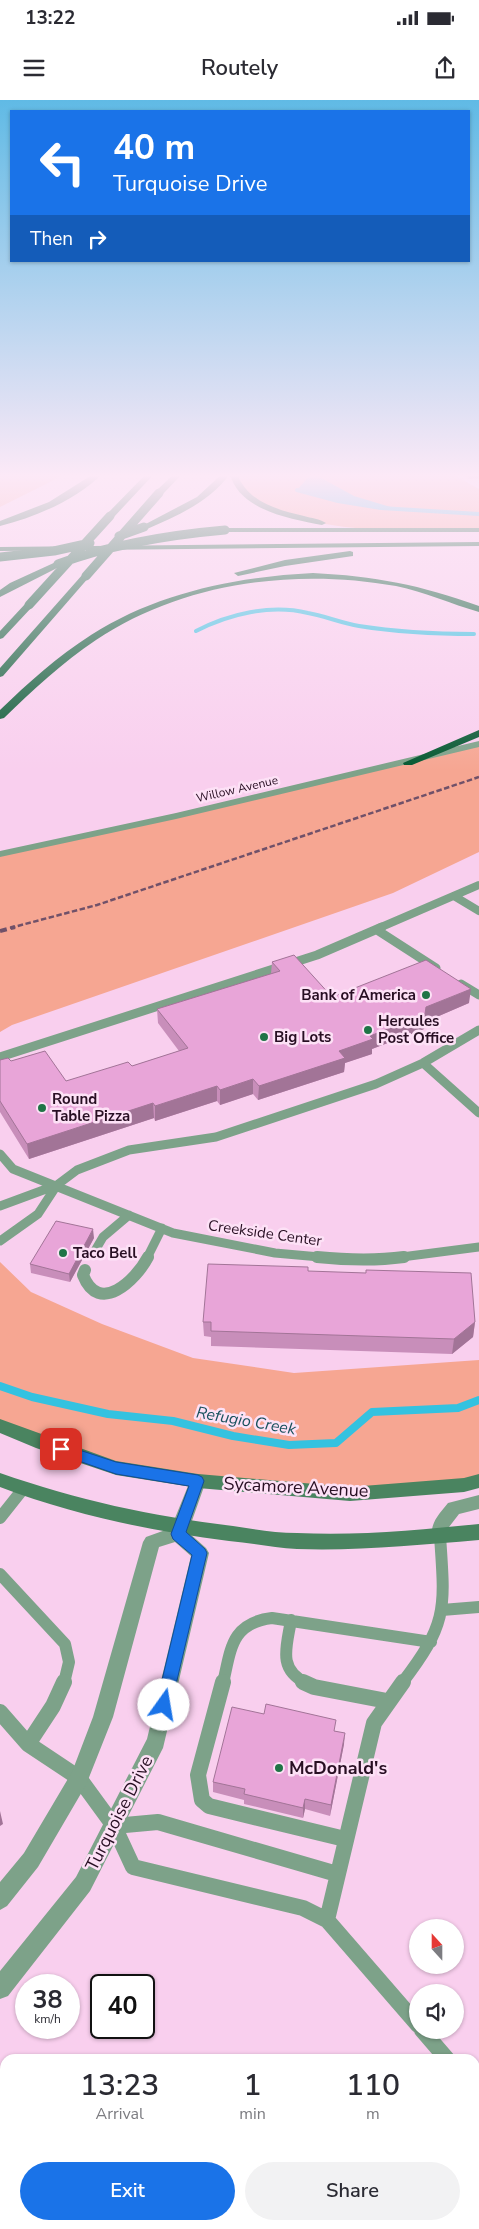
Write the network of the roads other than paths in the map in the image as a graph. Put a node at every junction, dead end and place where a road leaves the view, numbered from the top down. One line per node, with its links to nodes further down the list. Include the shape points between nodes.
1 (39, 572): 5 (highway, bridge)
2 (59, 572): 7 (highway, bridge)
3 (89, 572): 9 (highway, bridge)
4 (242, 572): 8 (highway, via 152,601 114,619 63,652)
5 (0, 594)
6 (479, 609): 8 (highway, via 434,592 356,578 306,576 233,582 205,588 132,617 94,638)
7 (0, 636)
8 (50, 669): 10 (highway)
9 (0, 674)
10 (0, 716)
11 (479, 733): 13 (highway)
12 (479, 744): 13 (street, Willow Avenue)
13 (408, 763): 14 (street, Willow Avenue)
14 (1, 854)
15 (479, 885): 16 (lane)
16 (454, 896): 17 (lane); 18 (lane)
17 (479, 911)
18 (377, 930): 19 (lane); 23 (lane, via 317,955)
19 (440, 971)
20 (456, 981): 21 (lane)
21 (479, 995)
22 (479, 1030): 24 (lane)
23 (0, 1058)
24 (423, 1063): 25 (lane); 27 (lane, via 376,1084 243,1130 185,1143 129,1150 104,1158 77,1170)
25 (479, 1113)
26 (0, 1154): 27 (lane, Creekside Center, via 13,1169)
27 (57, 1184): 28 (lane); 29 (lane, Creekside Center); 31 (lane, via 38,1214)
28 (0, 1206)
29 (129, 1215): 30 (lane, Creekside Center); 33 (lane, via 103,1237)
30 (162, 1228): 32 (lane, Creekside Center, via 275,1252 351,1260 389,1259); 34 (lane, via 140,1270 123,1288 112,1293 96,1292 85,1282)
31 (0, 1241)
32 (479, 1247)
33 (96, 1249)
34 (85, 1270)
35 (0, 1426): 37 (main road, Sycamore Avenue, via 116,1468)
36 (0, 1480): 39 (main road)
37 (198, 1481): 38 (main road, Sycamore Avenue, via 350,1494); 42 (street)
38 (479, 1481)
39 (23, 1489): 41 (lane); 42 (main road)
40 (479, 1502): 44 (street, via 454,1508 441,1525)
41 (0, 1518)
42 (179, 1531): 44 (main road, via 296,1541 400,1540); 53 (street, via 152,1542 103,1717); 54 (street, Turquoise Drive, via 200,1553 156,1741)
43 (479, 1532): 44 (main road)
44 (440, 1536): 47 (lane)
45 (0, 1574): 52 (lane, via 65,1644 69,1662 66,1678 53,1706)
46 (479, 1608): 47 (lane)
47 (442, 1610): 49 (lane)
48 (292, 1620): 49 (lane); 50 (lane, via 285,1656 296,1678 314,1687); 55 (lane, via 272,1618 249,1622 234,1640 198,1775 202,1800 209,1806)
49 (431, 1642): 50 (lane)
50 (387, 1701): 55 (lane, via 374,1722)
51 (0, 1712): 52 (lane)
52 (28, 1744): 53 (lane)
53 (78, 1778): 54 (lane); 57 (street, via 31,1860)
54 (114, 1826): 56 (lane, via 158,1822); 58 (lane, via 133,1867 304,1908); 59 (street, Turquoise Drive, via 83,1884)
55 (345, 1839): 56 (lane)
56 (337, 1874): 58 (lane)
57 (0, 1899)
58 (327, 1920): 60 (lane)
59 (0, 1988)
60 (409, 2014)
61 (430, 2039): 62 (lane)
62 (443, 2054)

